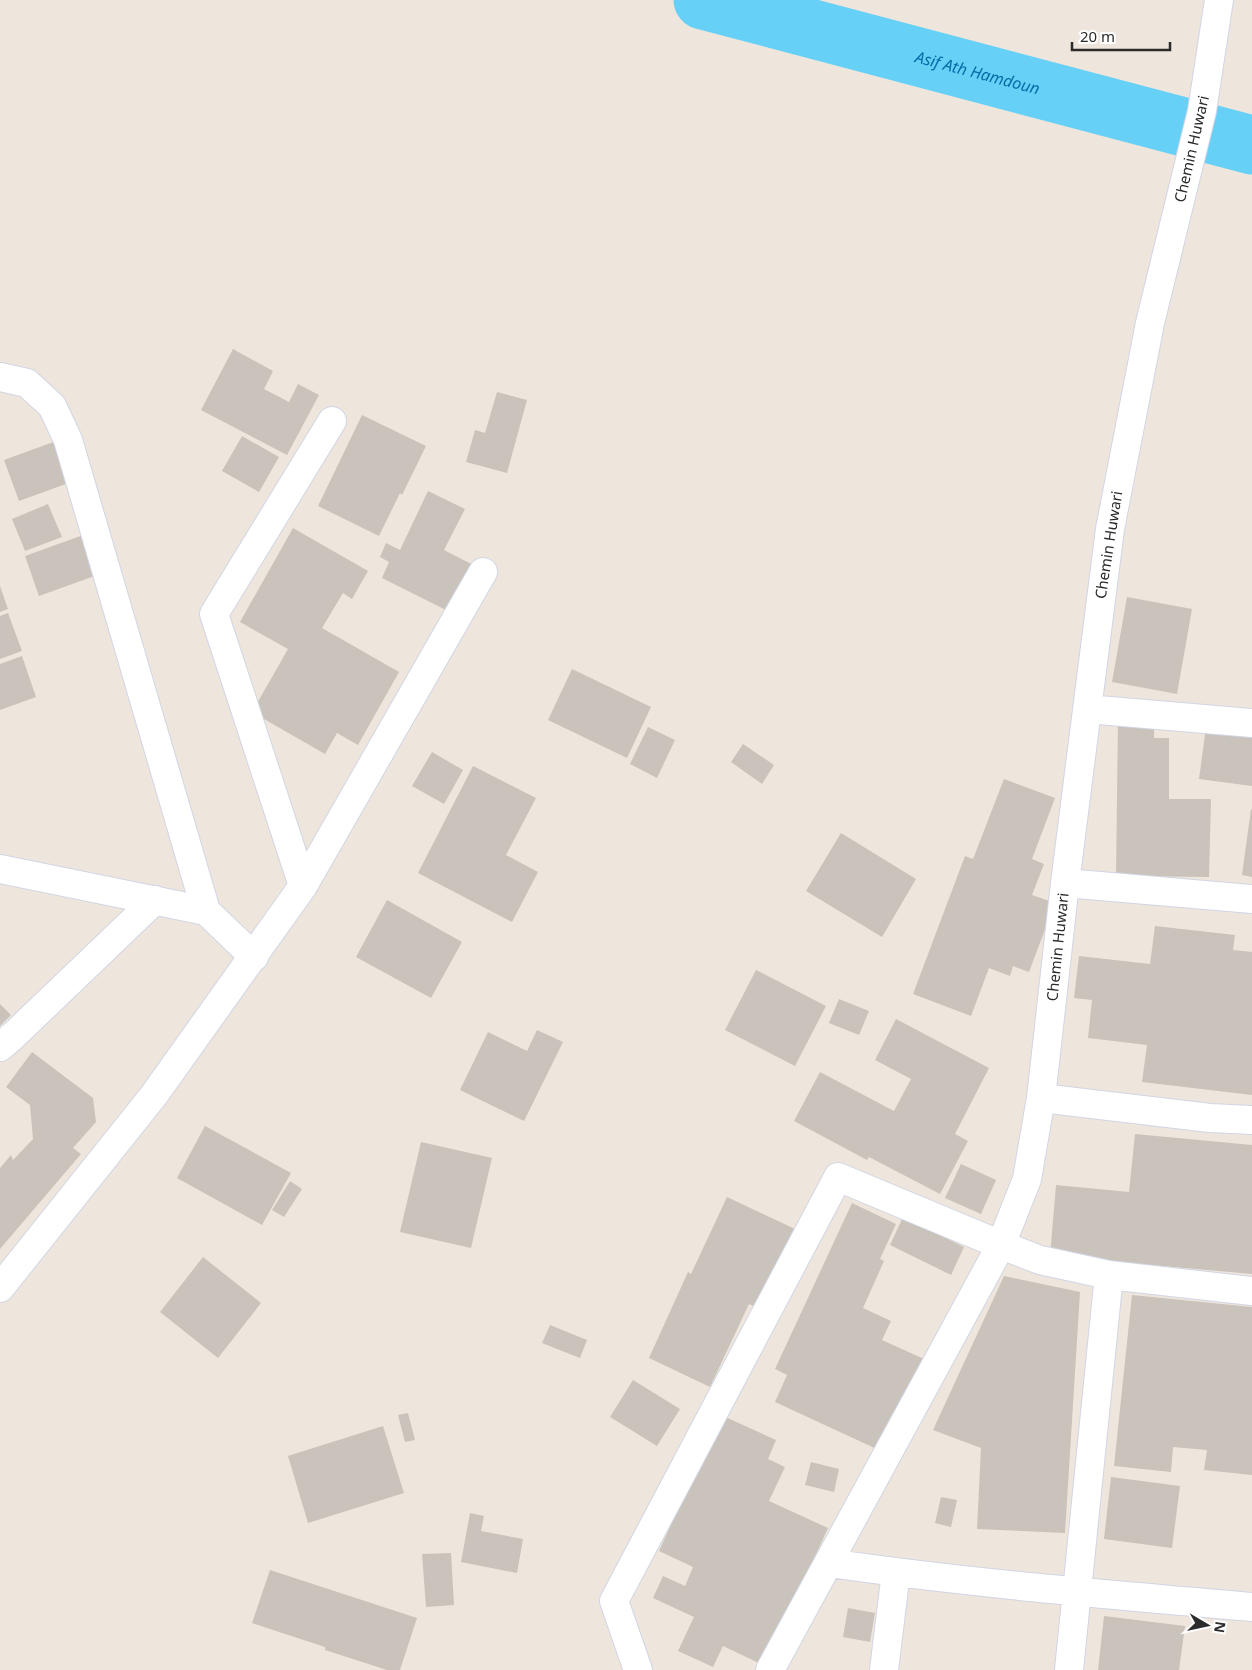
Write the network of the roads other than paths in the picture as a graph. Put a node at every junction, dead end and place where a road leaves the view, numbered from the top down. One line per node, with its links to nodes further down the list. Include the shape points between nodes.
1 (1220, 0): 5 (street, Chemin Huwari, via 1202,111 1150,324 1110,529)
2 (0, 377): 12 (street, via 27,383 46,400 68,440)
3 (332, 420): 9 (street, via 214,614)
4 (483, 572): 9 (street)
5 (1087, 709): 6 (street); 8 (street, Chemin Huwari)
6 (1252, 723)
7 (0, 869): 11 (street)
8 (1065, 883): 10 (street); 15 (street, Chemin Huwari)
9 (303, 886): 13 (street)
10 (1252, 899)
11 (155, 900): 12 (street); 14 (street)
12 (206, 911): 13 (street)
13 (254, 957): 19 (street, via 154,1095)
14 (0, 1047)
15 (1041, 1098): 16 (street); 17 (street, Chemin Huwari, via 1027,1179)
16 (1252, 1120)
17 (1002, 1245): 18 (street, via 1040,1260); 21 (street, Chemin Huwari); 25 (street, via 838,1177 614,1601)
18 (1109, 1275): 20 (street); 23 (street)
19 (0, 1288)
20 (1252, 1291)
21 (829, 1562): 22 (street); 26 (street, Chemin Huwari)
22 (896, 1572): 23 (street); 27 (street)
23 (1076, 1592): 24 (street); 28 (street)
24 (1252, 1607)
25 (638, 1670)
26 (770, 1670)
27 (884, 1670)
28 (1069, 1670)

